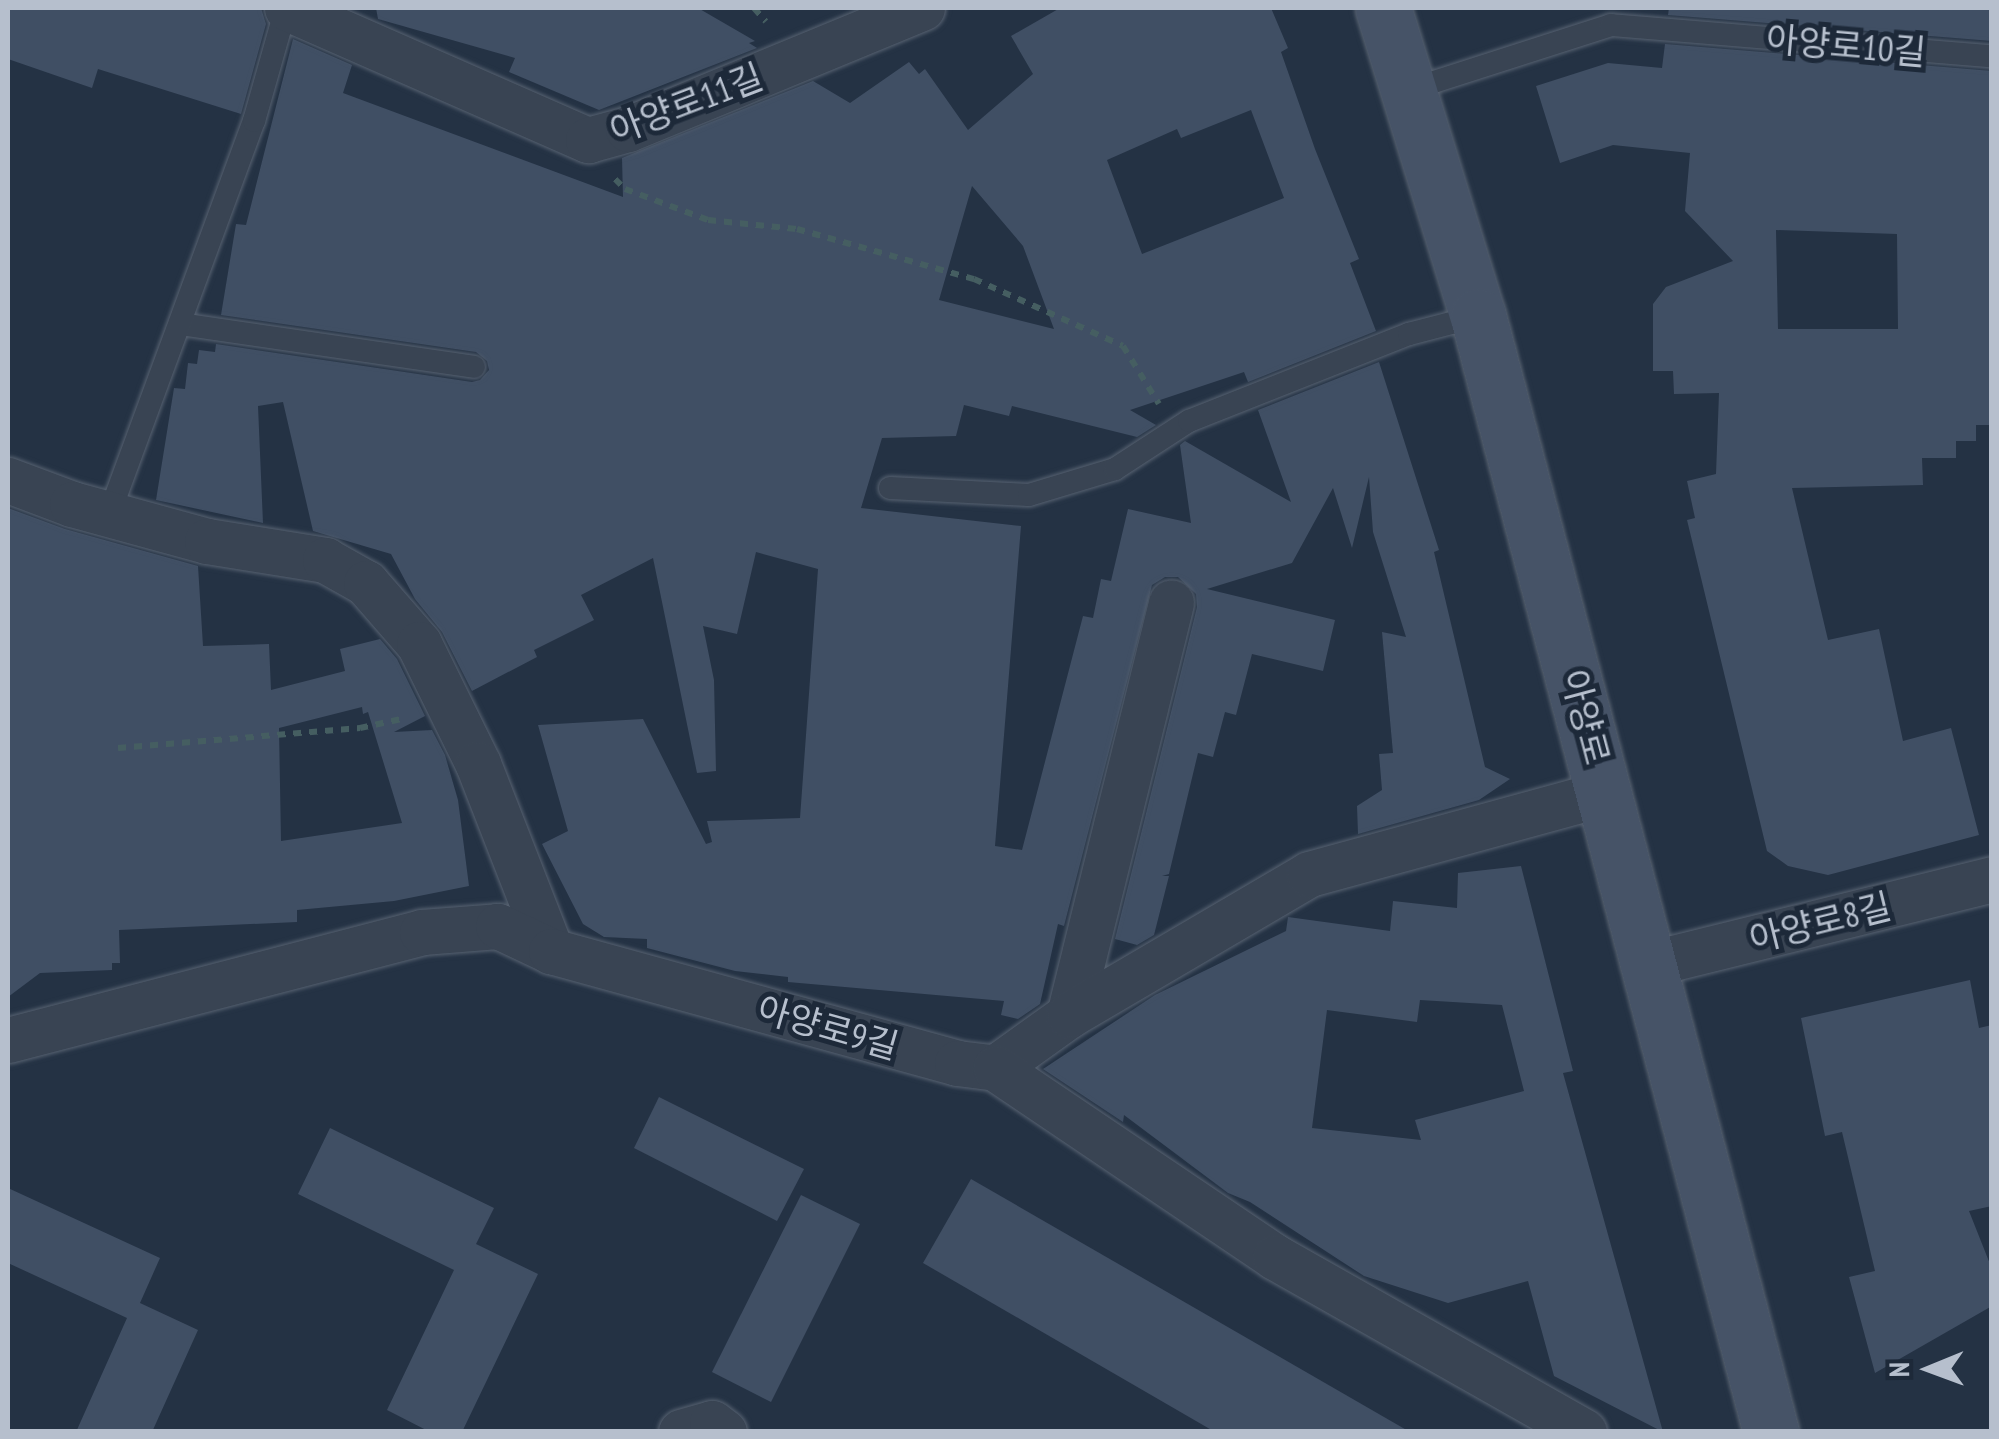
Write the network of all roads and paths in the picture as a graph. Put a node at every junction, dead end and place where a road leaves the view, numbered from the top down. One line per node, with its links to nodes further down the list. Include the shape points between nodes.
1 (286, 8): 6 (street, 아양로11길, via 588,140); 8 (lane, via 254,121)
2 (922, 8): 6 (street, 아양로11길)
3 (1383, 8): 5 (main road, 아양로)
4 (1992, 56): 5 (lane, 아양로10길, via 1612,24)
5 (1412, 89): 7 (main road, 아양로)
6 (597, 138): 10 (path, via 625,190 708,220 797,230 974,279 1123,346)
7 (1478, 316): 10 (lane, via 1408,334); 17 (main road, 아양로)
8 (180, 324): 9 (lane); 13 (lane)
9 (474, 367)
10 (1175, 430): 12 (lane, via 1115,469 1030,495)
11 (8, 480): 13 (street)
12 (890, 488)
13 (110, 512): 15 (street, via 207,541 326,560 366,583 419,644)
14 (1172, 602): 21 (street)
15 (451, 709): 16 (path, via 360,728); 19 (street)
16 (118, 748)
17 (1606, 794): 20 (main road, 아양로); 21 (street, via 1308,874)
18 (1992, 879): 20 (street, 아양로8길)
19 (551, 951): 22 (street, 아양로9길, via 498,926 422,932); 23 (street, 아양로9길)
20 (1648, 964): 27 (main road, 아양로)
21 (1069, 1015): 23 (street)
22 (8, 1040)
23 (995, 1068): 26 (street, via 1275,1257)
24 (681, 1432): 25 (street, via 712,1423)
25 (724, 1432)
26 (1584, 1432)
27 (1770, 1432)

